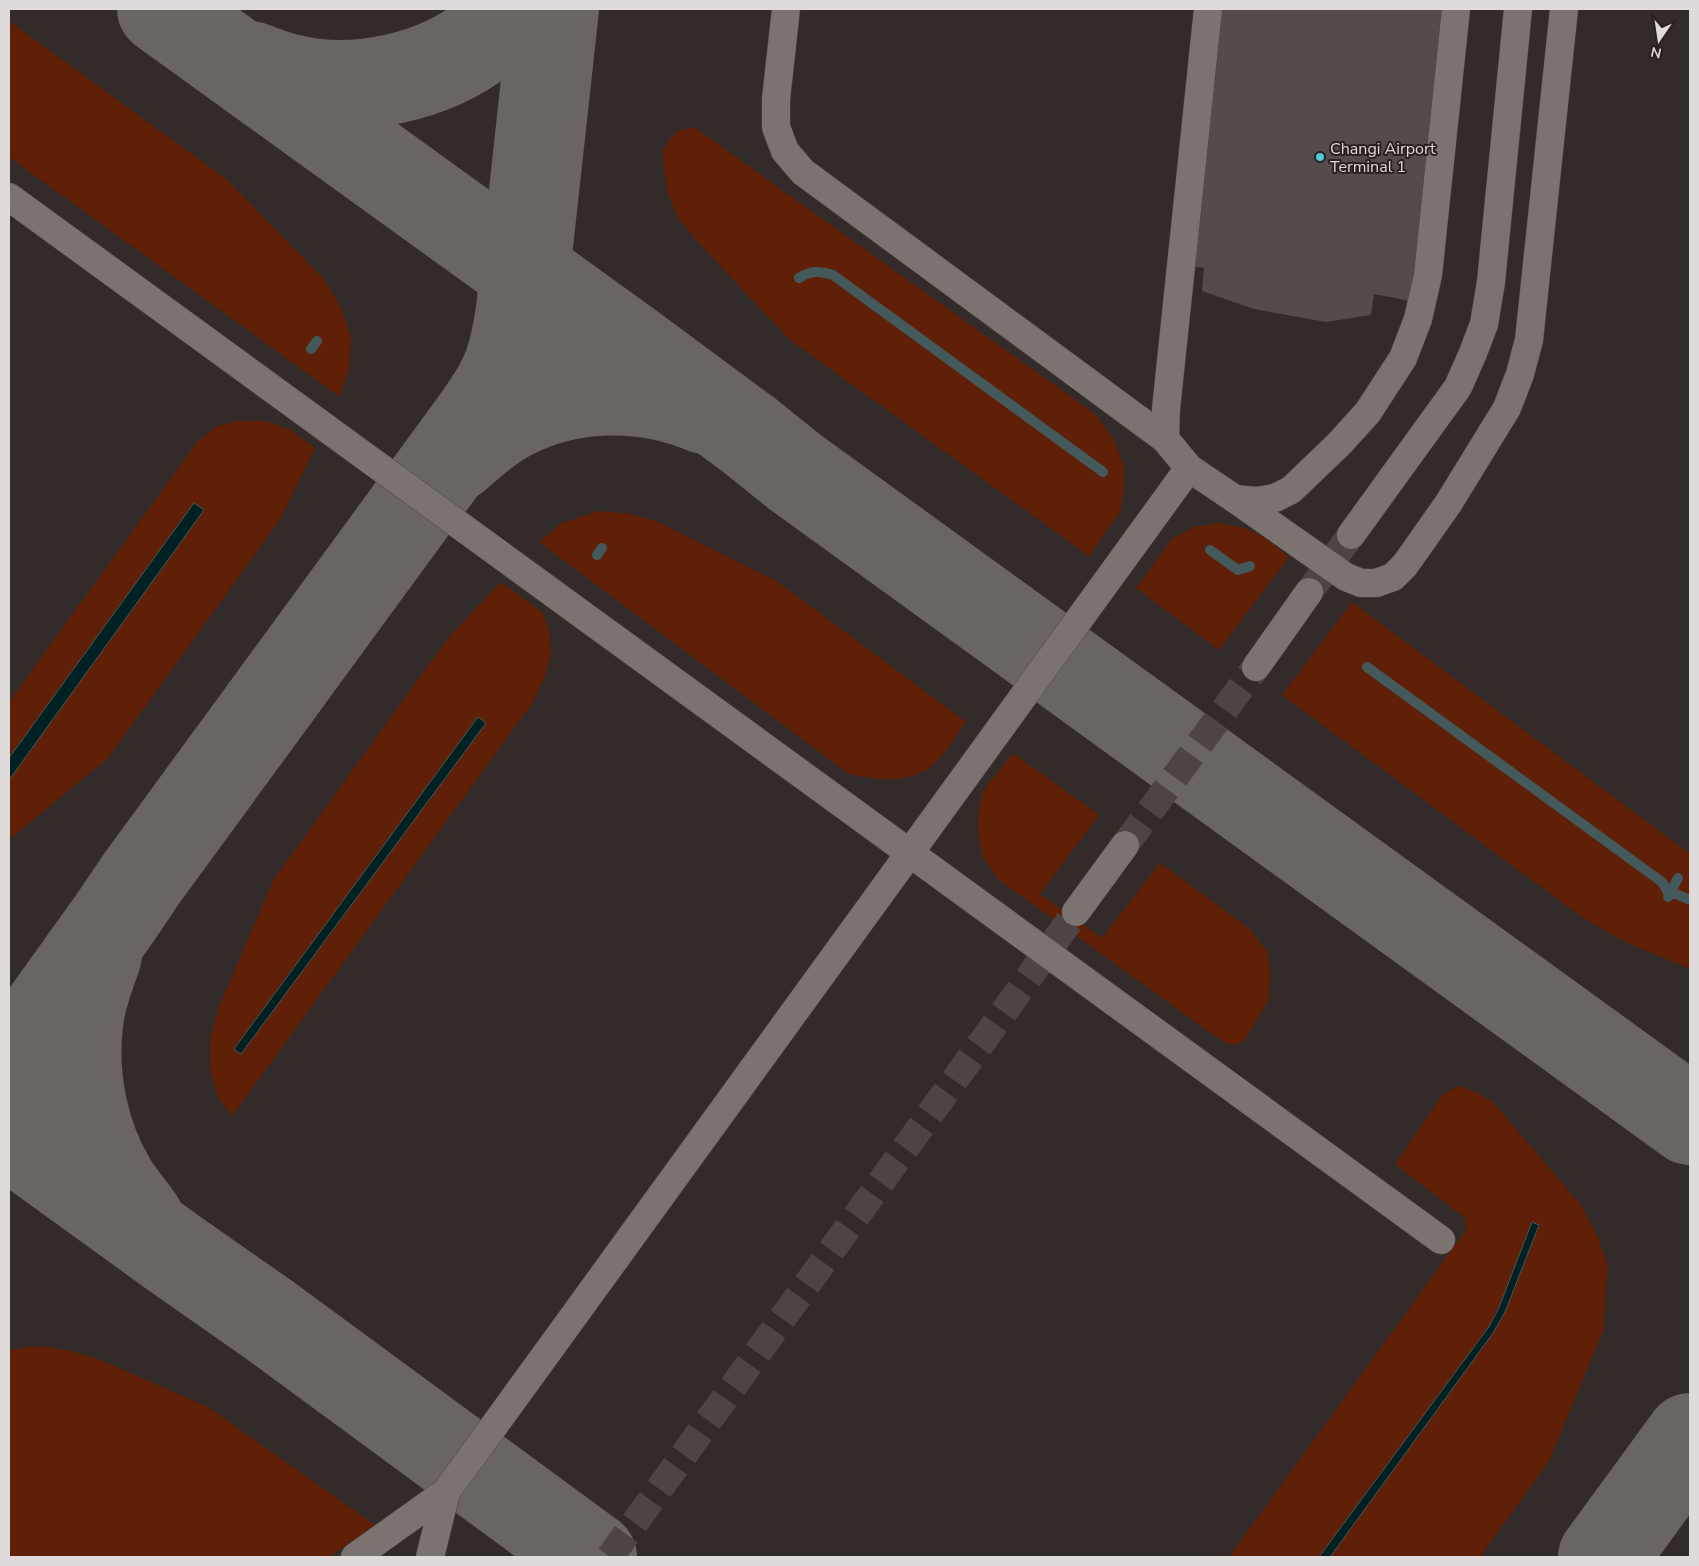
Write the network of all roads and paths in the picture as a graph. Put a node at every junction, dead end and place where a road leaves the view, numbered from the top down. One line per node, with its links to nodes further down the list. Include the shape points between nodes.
1 (786, 9): 7 (lane, via 776,99 776,127 785,152 804,172)
2 (1208, 9): 7 (lane)
3 (1456, 9): 9 (lane, via 1428,275 1418,319 1403,358 1368,412 1291,490 1275,498 1257,501)
4 (1518, 9): 10 (lane, via 1484,324 1458,387)
5 (1564, 9): 9 (lane, via 1529,340 1507,408 1448,504 1405,565 1392,577 1376,583 1361,583 1346,577)
6 (9, 197): 14 (lane)
7 (1165, 440): 8 (lane)
8 (1189, 468): 9 (lane); 14 (lane)
9 (1235, 499)
10 (1351, 534)
11 (1309, 592): 12 (lane)
12 (1256, 667)
13 (1124, 845): 15 (lane)
14 (909, 852): 16 (lane); 17 (lane)
15 (1076, 912)
16 (1441, 1240)
17 (446, 1492): 18 (lane); 19 (lane)
18 (355, 1557)
19 (430, 1557)

